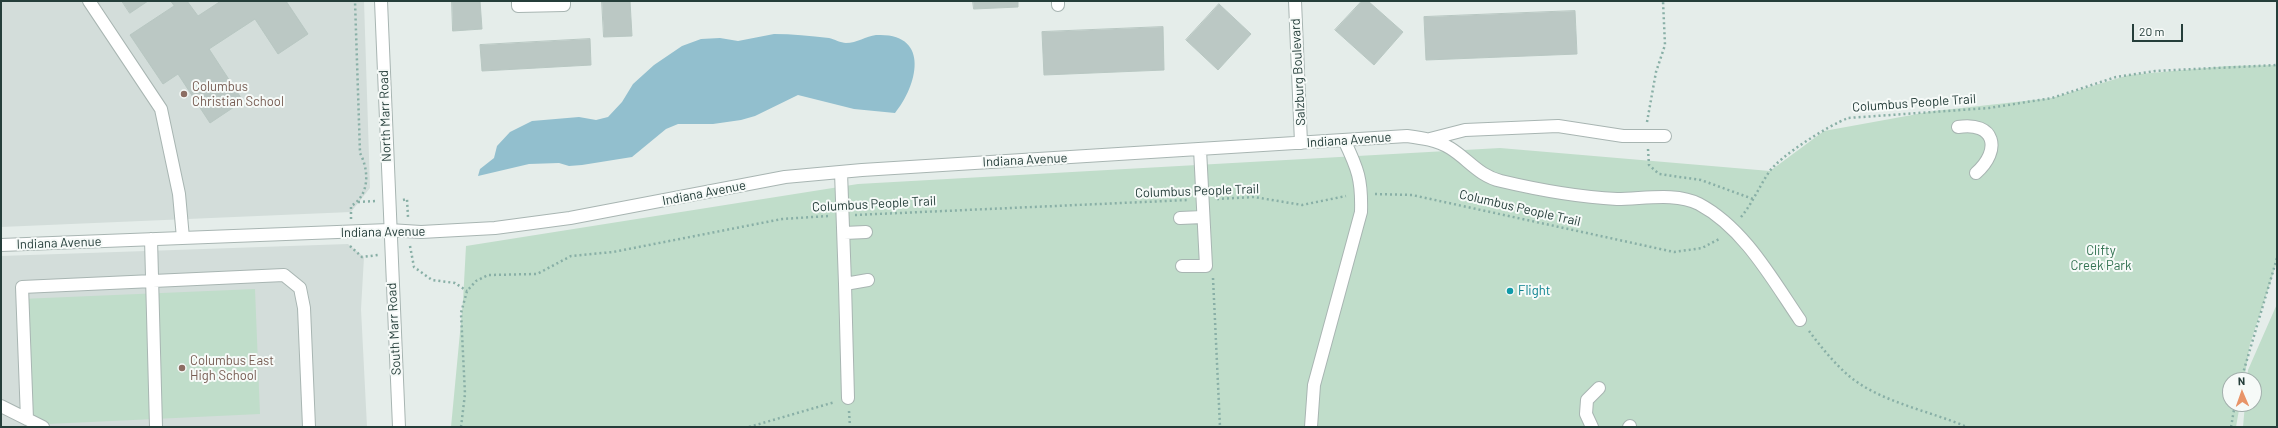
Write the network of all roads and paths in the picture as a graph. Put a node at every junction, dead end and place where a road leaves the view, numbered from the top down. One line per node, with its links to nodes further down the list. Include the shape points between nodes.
1 (89, 1): 26 (street, via 161,109 179,194)
2 (355, 1): 23 (path, via 360,153 366,164 366,189 358,202 351,206)
3 (381, 1): 22 (street, North Marr Road)
4 (518, 1): 5 (street, via 518,6 564,5)
5 (564, 1)
6 (1295, 1): 12 (street, Salzburg Boulevard)
7 (2277, 65): 21 (path, Columbus People Trail, via 2155,71 2116,77 2052,98 1990,108 1848,118 1794,151 1770,171 1744,215)
8 (1958, 127): 15 (street, via 1979,127 1988,134 1992,153 1986,165)
9 (1665, 136): 10 (street, via 1623,136 1558,126 1465,130)
10 (1430, 139): 11 (street, Indiana Avenue, via 1407,136); 21 (street, via 1450,148 1474,169 1495,180 1584,196 1675,198 1697,203)
11 (1344, 140): 12 (street, Indiana Avenue); 16 (street, via 1358,170)
12 (1301, 143): 13 (street, Indiana Avenue)
13 (1200, 149): 14 (street, Indiana Avenue); 17 (street)
14 (841, 172): 18 (street); 22 (street, Indiana Avenue, via 785,177 570,218 495,228 421,232)
15 (1976, 173)
16 (1362, 193): 17 (path, Columbus People Trail, via 1302,205 1254,197); 21 (path, Columbus People Trail, via 1412,195 1674,252 1702,248 1718,240); 52 (street, via 1362,212 1314,385)
17 (1202, 200): 18 (path, Columbus People Trail); 19 (street)
18 (844, 215): 25 (street); 48 (path, Columbus People Trail, via 782,219 613,252 572,256 537,274 488,275 476,281 467,291 461,313 465,394)
19 (1203, 217): 20 (street); 33 (street)
20 (1180, 218)
21 (1732, 228): 37 (street)
22 (389, 230): 23 (street, Indiana Avenue); 30 (street, South Marr Road)
23 (350, 232): 26 (street, Indiana Avenue); 30 (path, via 350,247 362,257)
24 (866, 232): 25 (street)
25 (844, 233): 36 (street)
26 (183, 238): 27 (street, Indiana Avenue)
27 (151, 239): 28 (street, Indiana Avenue); 35 (street)
28 (1, 245)
29 (410, 251): 30 (path)
30 (390, 253): 47 (street, South Marr Road)
31 (2277, 258): 38 (path)
32 (1182, 266): 33 (street)
33 (1206, 266): 51 (path, via 1212,272)
34 (868, 280): 36 (street)
35 (152, 281): 43 (street, via 22,287); 45 (street); 46 (street, via 284,275 300,288 304,308)
36 (845, 284): 40 (street)
37 (1800, 320): 54 (path, via 1830,359 1850,377 1872,391)
38 (2243, 372)
39 (1599, 388): 53 (street, via 1588,400 1586,414)
40 (848, 398): 49 (path); 50 (path)
41 (1, 406): 43 (street)
42 (2234, 412): 55 (path)
43 (27, 419): 44 (street)
44 (43, 427)
45 (156, 427)
46 (309, 427)
47 (398, 427)
48 (460, 427)
49 (749, 427)
50 (850, 427)
51 (1220, 427)
52 (1311, 427)
53 (1592, 427)
54 (1967, 427)
55 (2231, 427)

